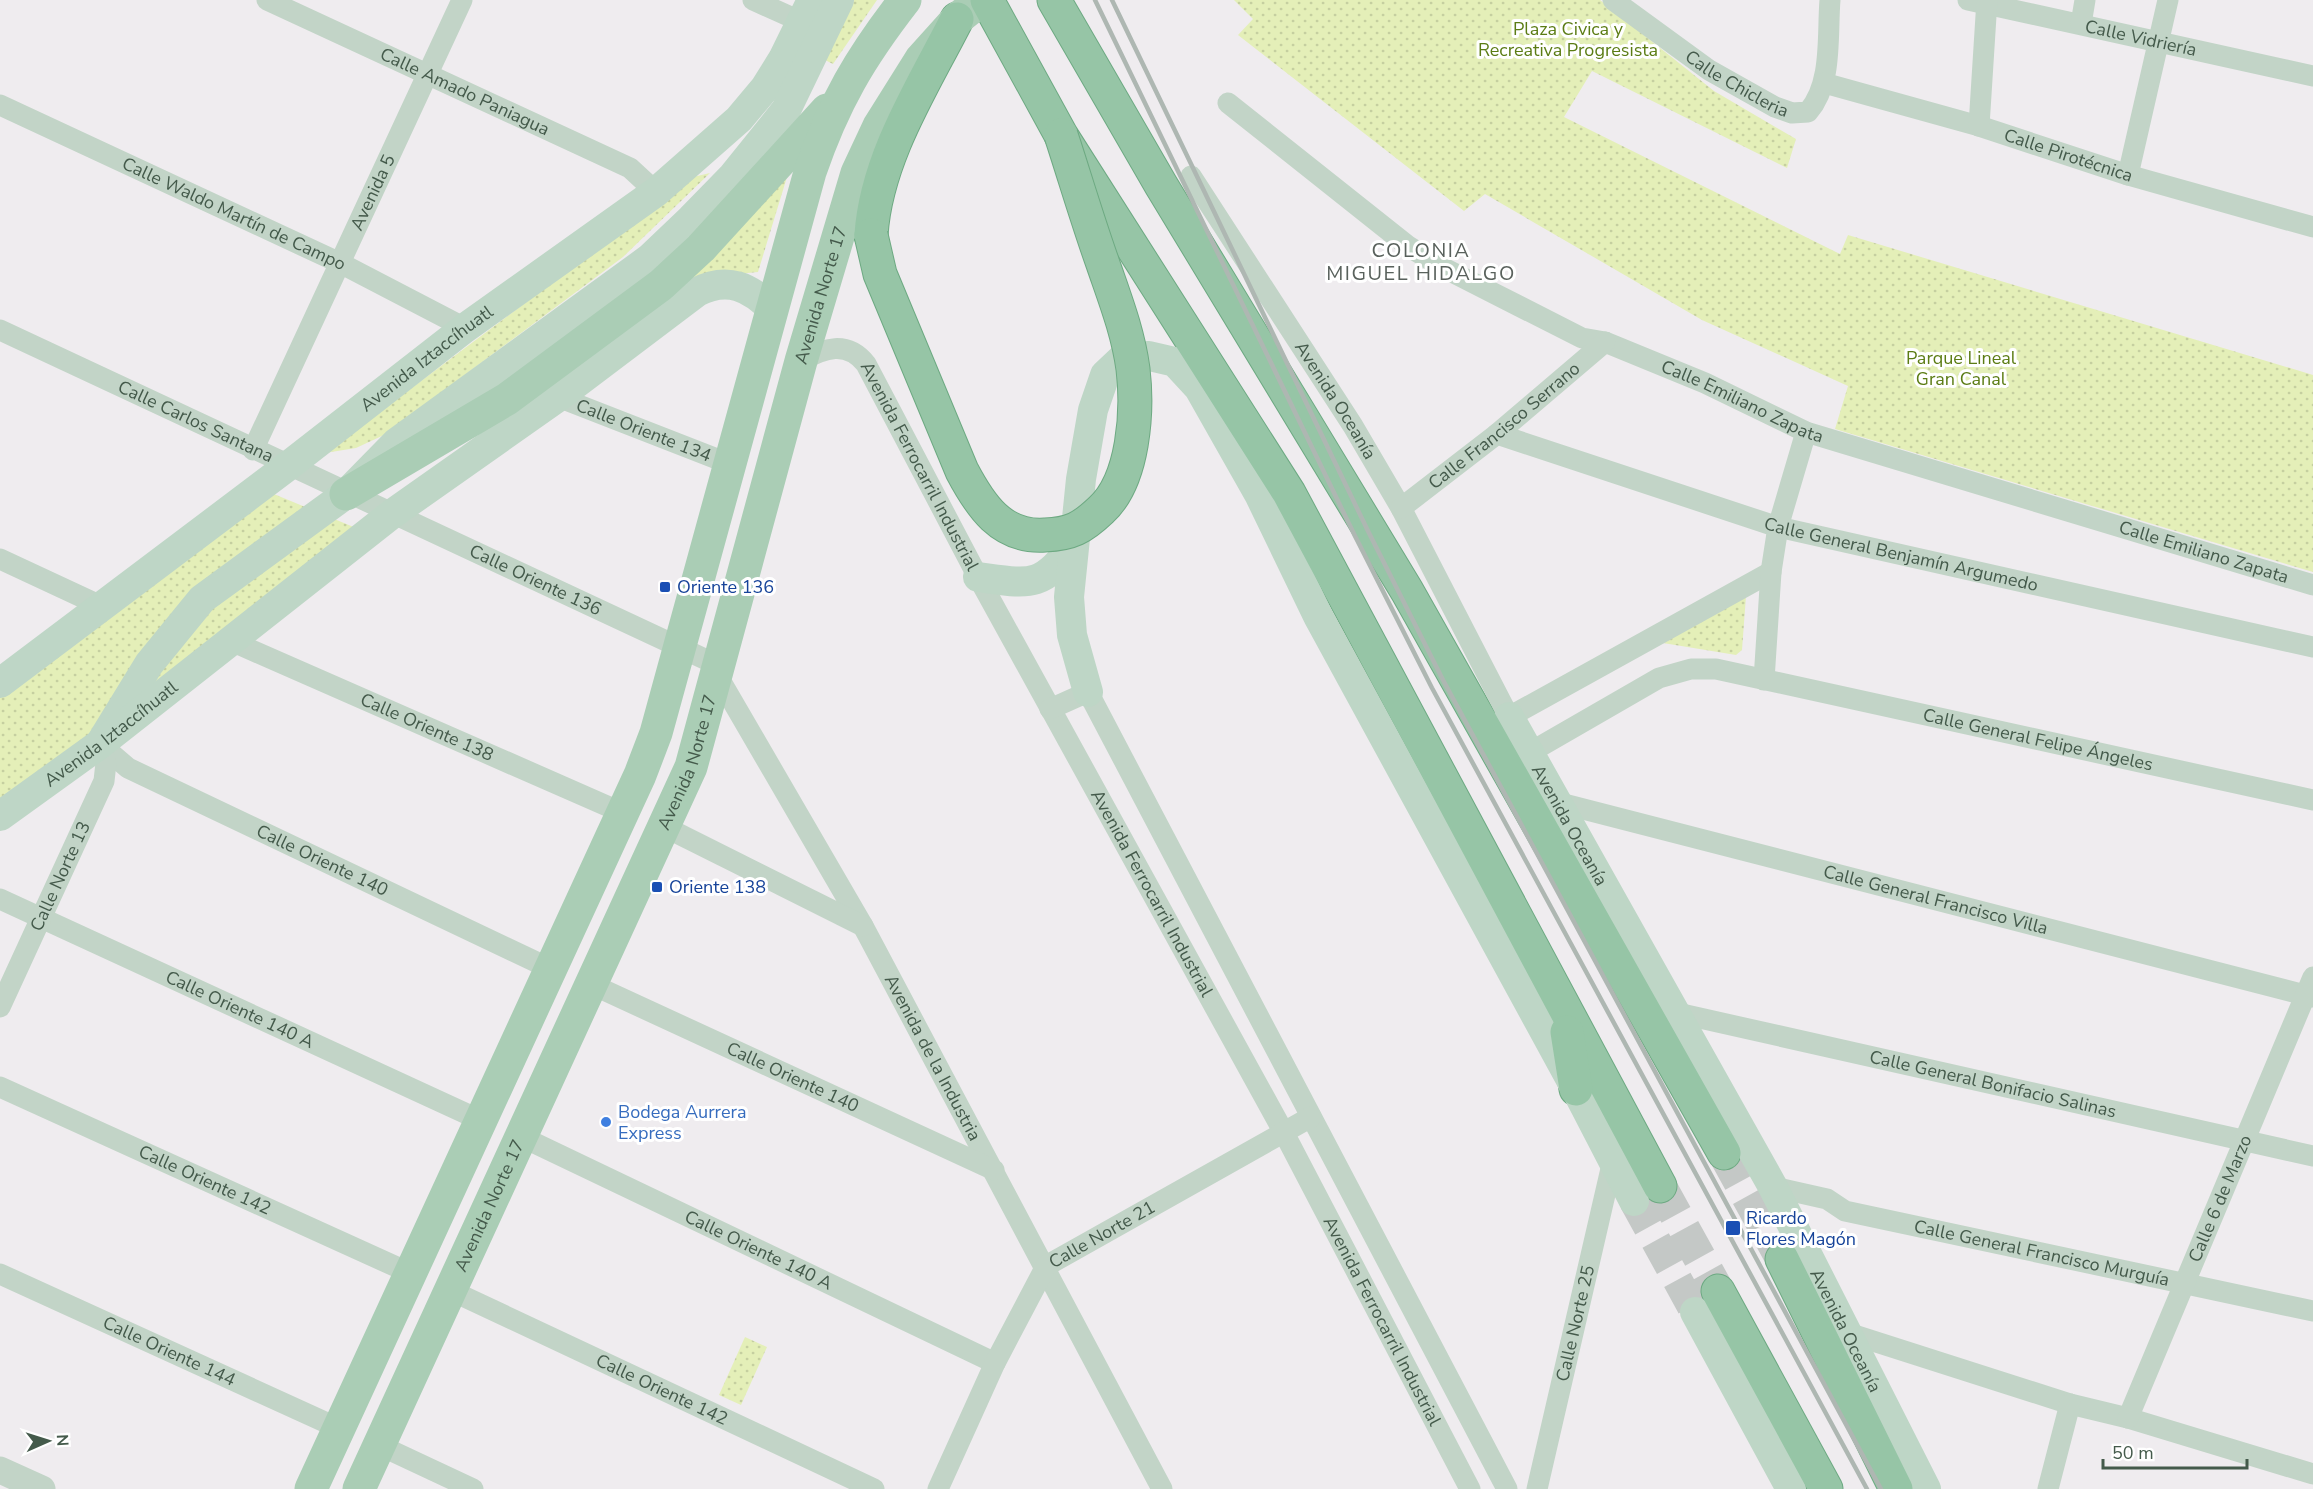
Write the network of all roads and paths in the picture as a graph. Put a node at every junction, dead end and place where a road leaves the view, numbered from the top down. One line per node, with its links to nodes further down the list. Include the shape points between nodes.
1 (267, 0): 17 (street, Calle Amado Paniagua)
2 (462, 0): 17 (street, Avenida 5)
3 (753, 0): 14 (street)
4 (839, 0): 41 (main road, via 786,110 692,219 649,259 396,443)
5 (905, 0): 20 (main road)
6 (987, 0): 24 (highway)
7 (1054, 0): 26 (highway, Avenida Oceanía)
8 (1613, 0): 19 (street, Calle Chicleria, via 1709,70 1775,107 1792,113 1808,112)
9 (1830, 0): 19 (street)
10 (2085, 0): 15 (street)
11 (2168, 0): 16 (street)
12 (1981, 1): 15 (street, Calle Vidriería); 23 (street)
13 (969, 9): 24 (highway, bridge, via 895,143 873,207 871,235 880,274 975,497 988,515 1014,530 1040,536 1067,534 1088,522 1119,487 1128,465 1133,370 1120,308); 34 (main road, Avenida Norte 17, via 916,66 868,149 842,219)
14 (807, 11): 27 (main road, Avenida Iztaccíhuatl, via 765,88 740,119)
15 (2081, 24): 16 (street, Calle Vidriería)
16 (2159, 41): 18 (street, Calle Vidriería); 25 (street)
17 (428, 73): 27 (street, Calle Amado Paniagua, via 630,168); 29 (street, Avenida 5)
18 (2313, 76)
19 (1824, 83): 23 (street, Calle Pirotécnica)
20 (839, 98): 30 (main road, Avenida Norte 17, via 810,172); 41 (main road, via 701,248 661,285 507,399)
21 (1228, 103): 33 (street, Calle Emiliano Zapata, via 1416,251 1582,338)
22 (0, 105): 29 (street, Calle Waldo Martín de Campo)
23 (1979, 126): 25 (street, Calle Pirotécnica)
24 (1061, 135): 74 (highway, bridge, via 1289,493)
25 (2128, 175): 28 (street, Calle Pirotécnica)
26 (1176, 180): 42 (street, Avenida Oceanía, via 1353,426); 50 (highway, Avenida Oceanía)
27 (656, 192): 31 (main road, Avenida Iztaccíhuatl)
28 (2313, 226)
29 (340, 263): 31 (street, Calle Waldo Martín de Campo); 38 (street, Avenida 5)
30 (773, 310): 35 (main road, Avenida Iztaccíhuatl, via 746,287 708,287); 39 (main road, Avenida Norte 17)
31 (465, 328): 40 (main road, Avenida Iztaccíhuatl)
32 (0, 330): 38 (street, Calle Carlos Santana)
33 (1605, 342): 36 (street, Calle Emiliano Zapata, via 1705,383); 37 (street, Calle Francisco Serrano)
34 (801, 361): 48 (street, Avenida Ferrocarril Industrial, via 836,347 855,353 867,364); 55 (main road, Avenida Norte 17)
35 (558, 397): 39 (street, Calle Oriente 134); 43 (main road, Avenida Iztaccíhuatl)
36 (1806, 432): 44 (street); 49 (street, Calle Emiliano Zapata)
37 (1497, 434): 42 (street, Calle Francisco Serrano); 44 (street, Calle General Benjamín Argumedo)
38 (253, 450): 40 (street, Calle Carlos Santana)
39 (729, 464): 53 (main road, Avenida Norte 17)
40 (288, 466): 41 (street, Calle Carlos Santana); 51 (main road, Avenida Iztaccíhuatl)
41 (346, 494): 43 (street, Calle Carlos Santana); 61 (main road, via 202,599 149,664)
42 (1401, 508): 60 (street, Avenida Oceanía)
43 (392, 514): 52 (main road, Avenida Iztaccíhuatl); 53 (street, Calle Oriente 136)
44 (1778, 527): 47 (street); 54 (street, Calle General Benjamín Argumedo)
45 (1074, 544): 48 (main road, via 1056,569 1037,580 1015,582); 58 (main road, via 1069,597 1072,635); 78 (main road, via 1093,410 1105,375 1124,358 1149,356 1175,362 1199,388 1259,494 1318,616)
46 (0, 559): 51 (street)
47 (1770, 572): 56 (street); 60 (street)
48 (978, 577): 59 (street, Avenida Ferrocarril Industrial)
49 (2313, 585)
50 (1407, 591): 60 (highway, via 1442,635 1491,716); 84 (highway, Avenida Oceanía)
51 (102, 606): 57 (main road, Avenida Iztaccíhuatl)
52 (231, 641): 61 (main road, Avenida Iztaccíhuatl); 65 (street, Calle Oriente 138)
53 (678, 646): 55 (street, Avenida de la Industria, via 709,661); 65 (main road, Avenida Norte 17, via 656,734)
54 (2313, 647)
55 (716, 672): 67 (main road, Avenida Norte 17, via 691,767); 70 (street, Avenida de la Industria)
56 (1764, 680): 62 (street, Calle General Felipe Ángeles, via 1708,669 1691,669 1659,678); 63 (street, Calle General Felipe Ángeles)
57 (0, 683)
58 (1088, 692): 59 (street); 79 (street, Avenida Ferrocarril Industrial)
59 (1050, 709): 81 (street, Avenida Ferrocarril Industrial)
60 (1509, 717): 62 (main road, Avenida Oceanía)
61 (100, 744): 66 (main road, Avenida Iztaccíhuatl); 69 (street, Calle Norte 13, via 106,763 104,781); 71 (street, Calle Oriente 140, via 128,768)
62 (1529, 753): 64 (main road, Avenida Oceanía)
63 (2313, 800)
64 (1556, 802): 73 (street, Calle General Francisco Villa); 76 (main road, Avenida Oceanía)
65 (623, 813): 71 (main road, Avenida Norte 17)
66 (0, 816)
67 (665, 827): 70 (street); 72 (main road, Avenida Norte 17)
68 (0, 899): 69 (street, Calle Oriente 140 A)
69 (40, 918): 75 (street, Calle Norte 13); 80 (street, Calle Oriente 140 A)
70 (863, 926): 87 (street, Avenida de la Industria)
71 (551, 969): 80 (main road, Avenida Norte 17)
72 (593, 985): 82 (main road, Avenida Norte 17); 87 (street, Calle Oriente 140)
73 (2311, 990): 83 (street, Calle 6 de Marzo)
74 (1563, 1006): 78 (highway); 89 (highway)
75 (0, 1007)
76 (1673, 1012): 83 (street, Calle General Bonifacio Salinas); 88 (main road, Avenida Oceanía)
77 (0, 1087): 92 (street, Calle Oriente 142)
78 (1576, 1089): 86 (main road)
79 (1311, 1117): 81 (street, Calle Norte 21); 114 (street, Avenida Ferrocarril Industrial)
80 (480, 1120): 92 (main road, Avenida Norte 17)
81 (1283, 1131): 91 (street, Calle Norte 21); 113 (street, Avenida Ferrocarril Industrial)
82 (522, 1137): 95 (main road, Avenida Norte 17); 99 (street, Calle Oriente 140 A)
83 (2245, 1140): 85 (street, Calle General Bonifacio Salinas); 94 (street, Calle 6 de Marzo)
84 (1724, 1153)
85 (2313, 1156)
86 (1612, 1160): 89 (main road); 115 (street, Calle Norte 25)
87 (994, 1170): 91 (street, Avenida de la Industria)
88 (1773, 1187): 94 (street, Calle General Francisco Murguía, via 1827,1199 1845,1211); 98 (main road, Avenida Oceanía)
89 (1647, 1194)
90 (1782, 1259): 118 (highway, Avenida Oceanía)
91 (1046, 1266): 99 (street, Calle Norte 21); 112 (street, Avenida de la Industria)
92 (410, 1273): 102 (main road, Avenida Norte 17)
93 (0, 1274): 102 (street, Calle Oriente 144)
94 (2183, 1283): 97 (street, Calle General Francisco Murguía); 101 (street, Calle 6 de Marzo)
95 (452, 1291): 103 (main road, Avenida Norte 17); 110 (street, Calle Oriente 142)
96 (1707, 1302): 116 (main road); 117 (highway)
97 (2313, 1311)
98 (1848, 1334): 100 (street); 119 (main road, Avenida Oceanía)
99 (995, 1363): 111 (street, Calle Norte 21)
100 (2070, 1404): 101 (street); 120 (street)
101 (2128, 1418): 105 (street)
102 (338, 1428): 107 (main road, Avenida Norte 17)
103 (379, 1445): 108 (main road, Avenida Norte 17); 109 (street)
104 (0, 1470): 106 (street)
105 (2313, 1474)
106 (42, 1489)
107 (311, 1489)
108 (359, 1489)
109 (473, 1489)
110 (874, 1489)
111 (938, 1489)
112 (1162, 1489)
113 (1470, 1489)
114 (1507, 1489)
115 (1537, 1489)
116 (1791, 1489)
117 (1826, 1489)
118 (1896, 1489)
119 (1926, 1489)
120 (2048, 1489)

